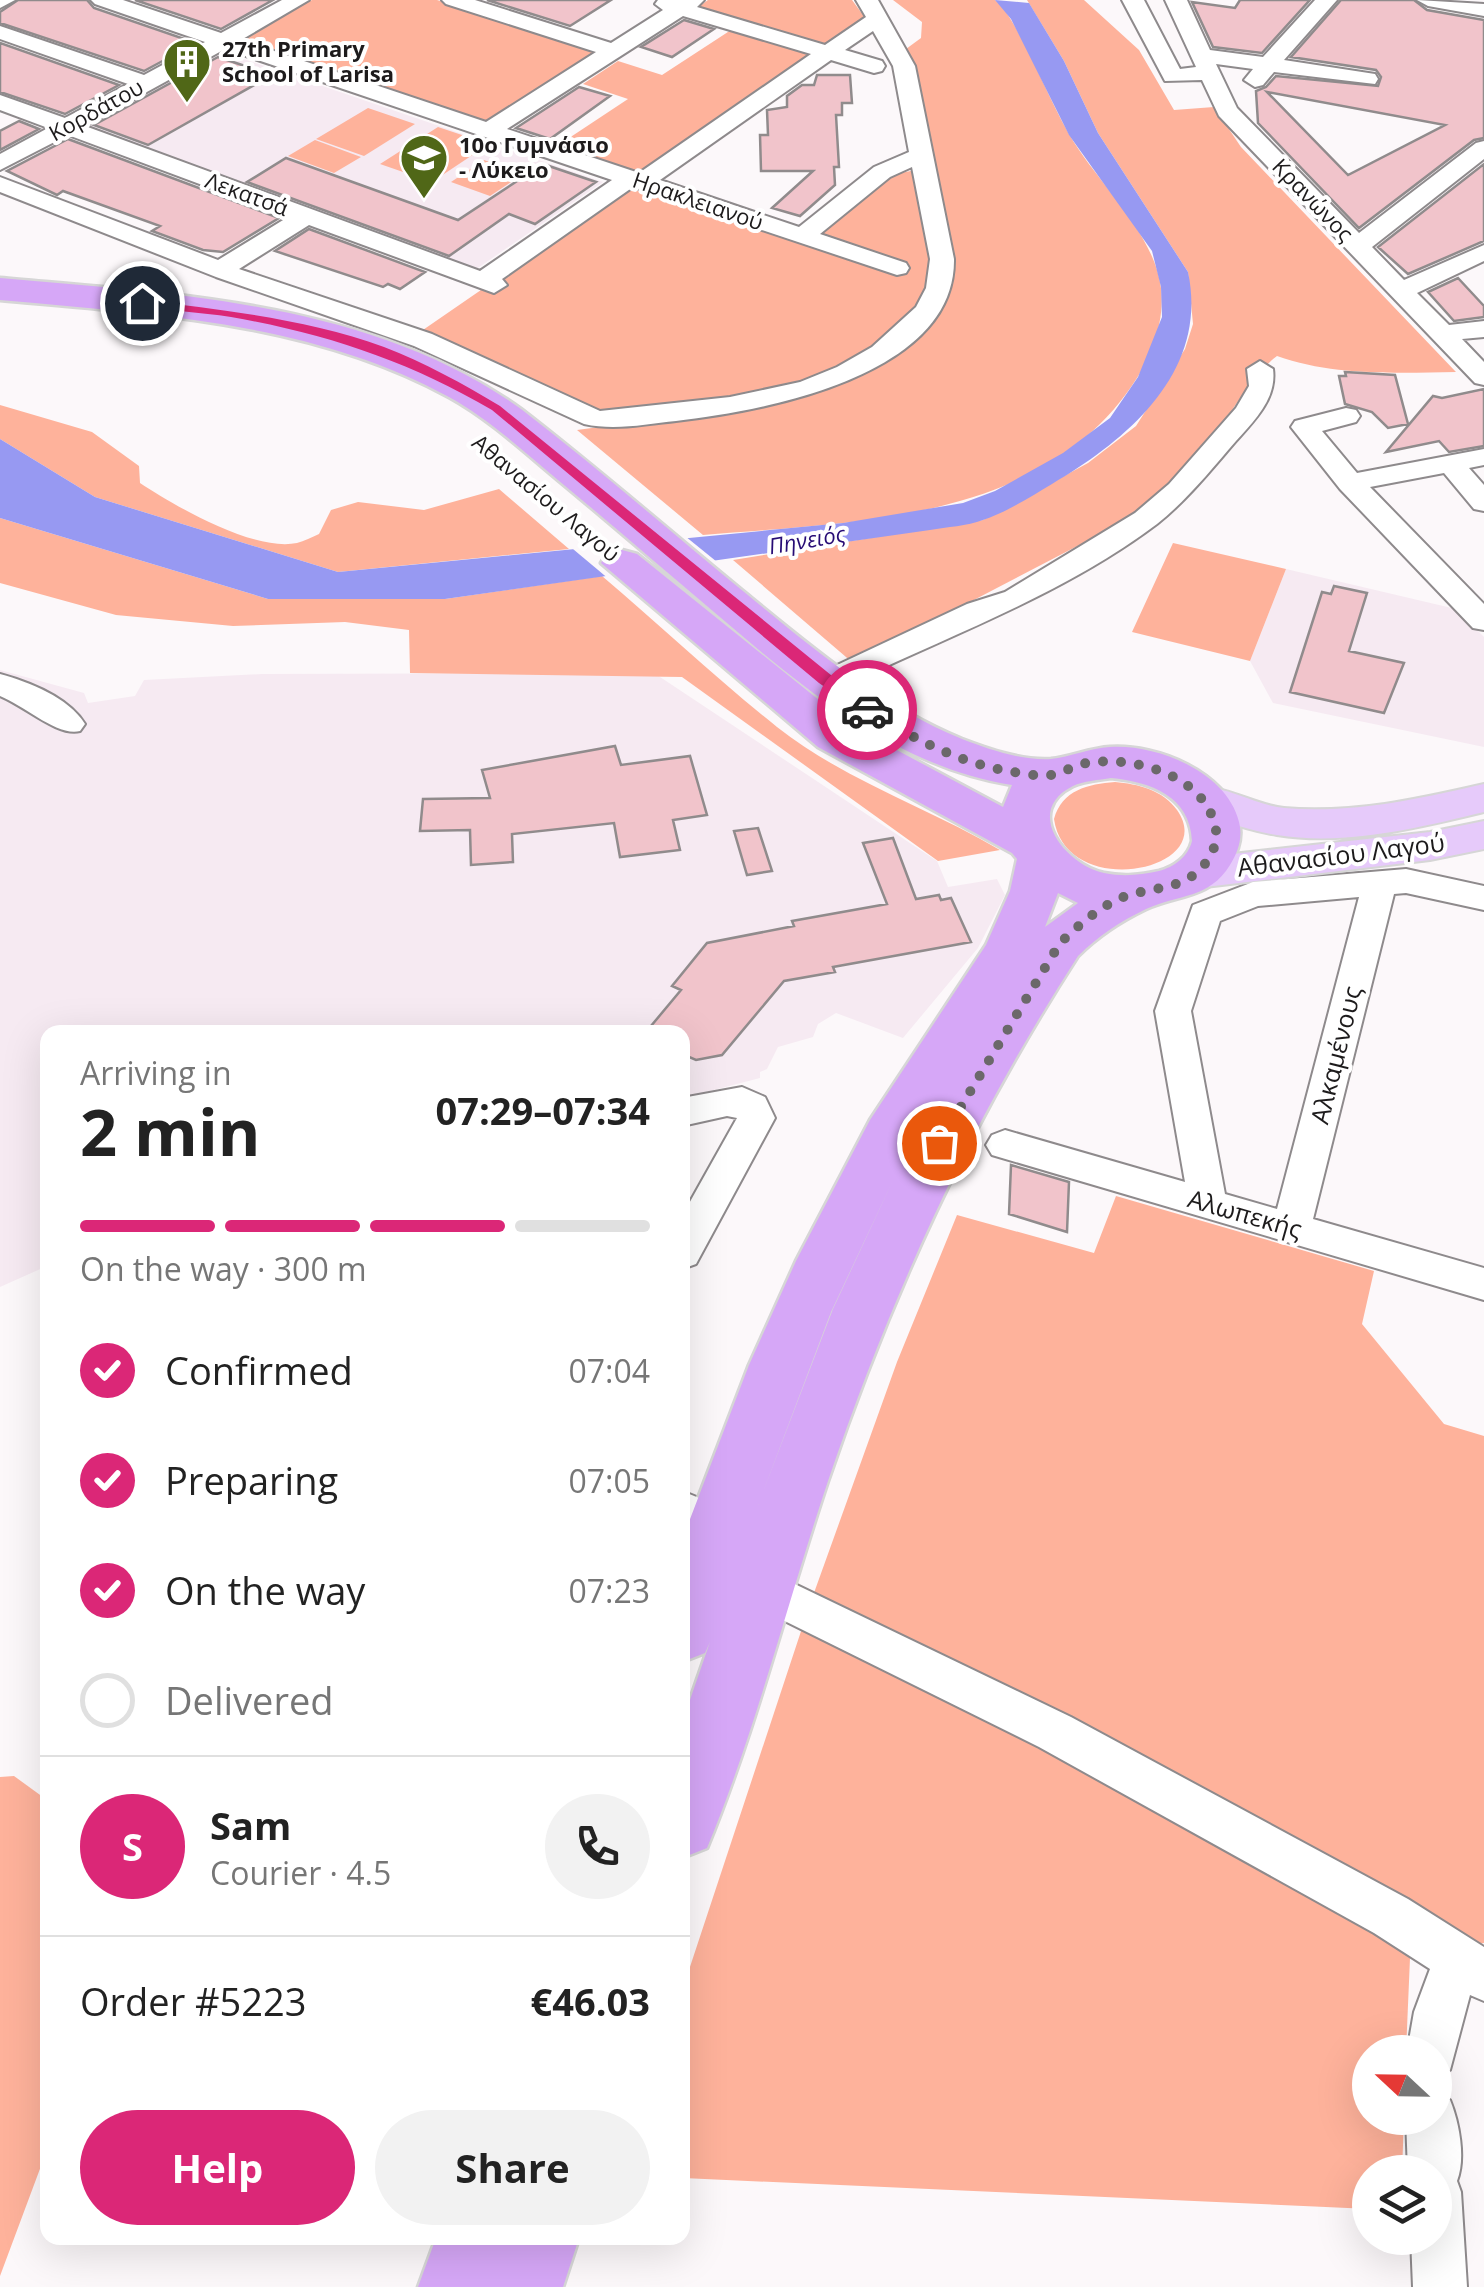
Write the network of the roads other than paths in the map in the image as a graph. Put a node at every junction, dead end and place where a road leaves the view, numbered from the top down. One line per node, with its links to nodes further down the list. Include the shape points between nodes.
1 (102, 0): 14 (street, Ηρακλειανού)
2 (297, 0): 14 (street, Κορδάτου)
3 (453, 0): 9 (street)
4 (653, 0): 10 (street)
5 (1133, 0): 17 (street, via 1174,76)
6 (1176, 0): 17 (street, Κρανώνος)
7 (1326, 0): 18 (street)
8 (1428, 0): 12 (street)
9 (485, 4): 15 (street)
10 (686, 4): 15 (street); 16 (street)
11 (872, 8): 16 (street); 27 (street, via 904,66)
12 (1484, 10)
13 (0, 32): 21 (street)
14 (223, 41): 21 (street, Κορδάτου); 25 (street, Ηρακλειανού)
15 (614, 50): 25 (street)
16 (828, 52): 19 (street); 29 (street)
17 (1206, 64): 18 (street); 23 (street, Κρανώνος)
18 (1270, 64): 20 (street); 23 (street)
19 (874, 66)
20 (1367, 79)
21 (146, 83): 24 (street, Κορδάτου)
22 (0, 102): 24 (street, Λεκατσά)
23 (1227, 110): 33 (street, Κρανώνος)
24 (67, 126): 28 (street, Κορδάτου); 31 (street, Λεκατσά)
25 (489, 130): 29 (street, Ηρακλειανού)
26 (1484, 148): 33 (street)
27 (919, 156): 32 (street, via 882,172); 36 (street, via 942,260 931,304 902,337 860,367 766,398 594,418 423,340)
28 (0, 163)
29 (636, 180): 31 (street, Λεκατσά, via 488,283); 32 (street, Ηρακλειανού)
30 (0, 184): 36 (street)
31 (306, 216): 36 (street)
32 (803, 236): 35 (street, Ηρακλειανού)
33 (1358, 246): 38 (street, Κρανώνος)
34 (1484, 252): 38 (street)
35 (897, 268)
36 (220, 270)
37 (0, 289): 50 (highway, Αθανασίου Λαγού, via 215,312 381,350 496,408)
38 (1400, 291): 41 (street, Κρανώνος)
39 (0, 310): 50 (highway, Αθανασίου Λαγού, via 272,344 383,380 456,424)
40 (1484, 328): 41 (street)
41 (1441, 334): 42 (street, Κρανώνος)
42 (1484, 377)
43 (1282, 398): 44 (street); 47 (street); 50 (street, via 1226,439 1145,519 1014,598)
44 (1346, 416)
45 (1484, 457): 46 (street)
46 (1450, 464): 47 (street); 48 (street)
47 (1350, 483): 49 (street)
48 (1484, 503)
49 (1484, 620)
50 (817, 683): 53 (highway, Αθανασίου Λαγού, via 947,753 992,768); 57 (highway, Αθανασίου Λαγού, via 859,752)
51 (0, 684): 52 (street, via 38,700)
52 (69, 724)
53 (1053, 775): 55 (highway, via 1090,763 1132,764 1173,777); 57 (highway, via 1025,806 1022,818)
54 (1484, 798): 55 (main road, Αθανασίου Λαγού, via 1410,814 1313,822 1272,820)
55 (1202, 799): 59 (highway, via 1216,839)
56 (1484, 834): 59 (main road, Αθανασίου Λαγού)
57 (1034, 850): 60 (highway, via 1085,886); 68 (highway, via 1036,892 1023,926 916,1087 822,1265 768,1392)
58 (1380, 884): 59 (street); 61 (street, via 1414,881); 65 (street, Αλκαμένους)
59 (1201, 893): 60 (highway, via 1169,888); 64 (street, via 1173,1011)
60 (1136, 894): 68 (highway, via 1080,924 1060,943 939,1143 862,1314)
61 (1484, 898)
62 (690, 1111): 66 (street, via 742,1102 756,1118)
63 (1006, 1145): 64 (street, Αλωπεκής)
64 (1208, 1203): 65 (street, Αλωπεκής)
65 (1292, 1227): 67 (street, Αλωπεκής)
66 (690, 1238)
67 (1484, 1284)
68 (721, 1549): 69 (highway); 70 (highway); 71 (street, via 1391,1916)
69 (690, 1615)
70 (690, 1768)
71 (1471, 1967): 72 (street, via 1440,2012)
72 (1435, 2035)
73 (473, 2245): 76 (highway)
74 (538, 2245): 77 (highway)
75 (1438, 2255): 78 (street)
76 (458, 2287)
77 (523, 2287)
78 (1440, 2287)

